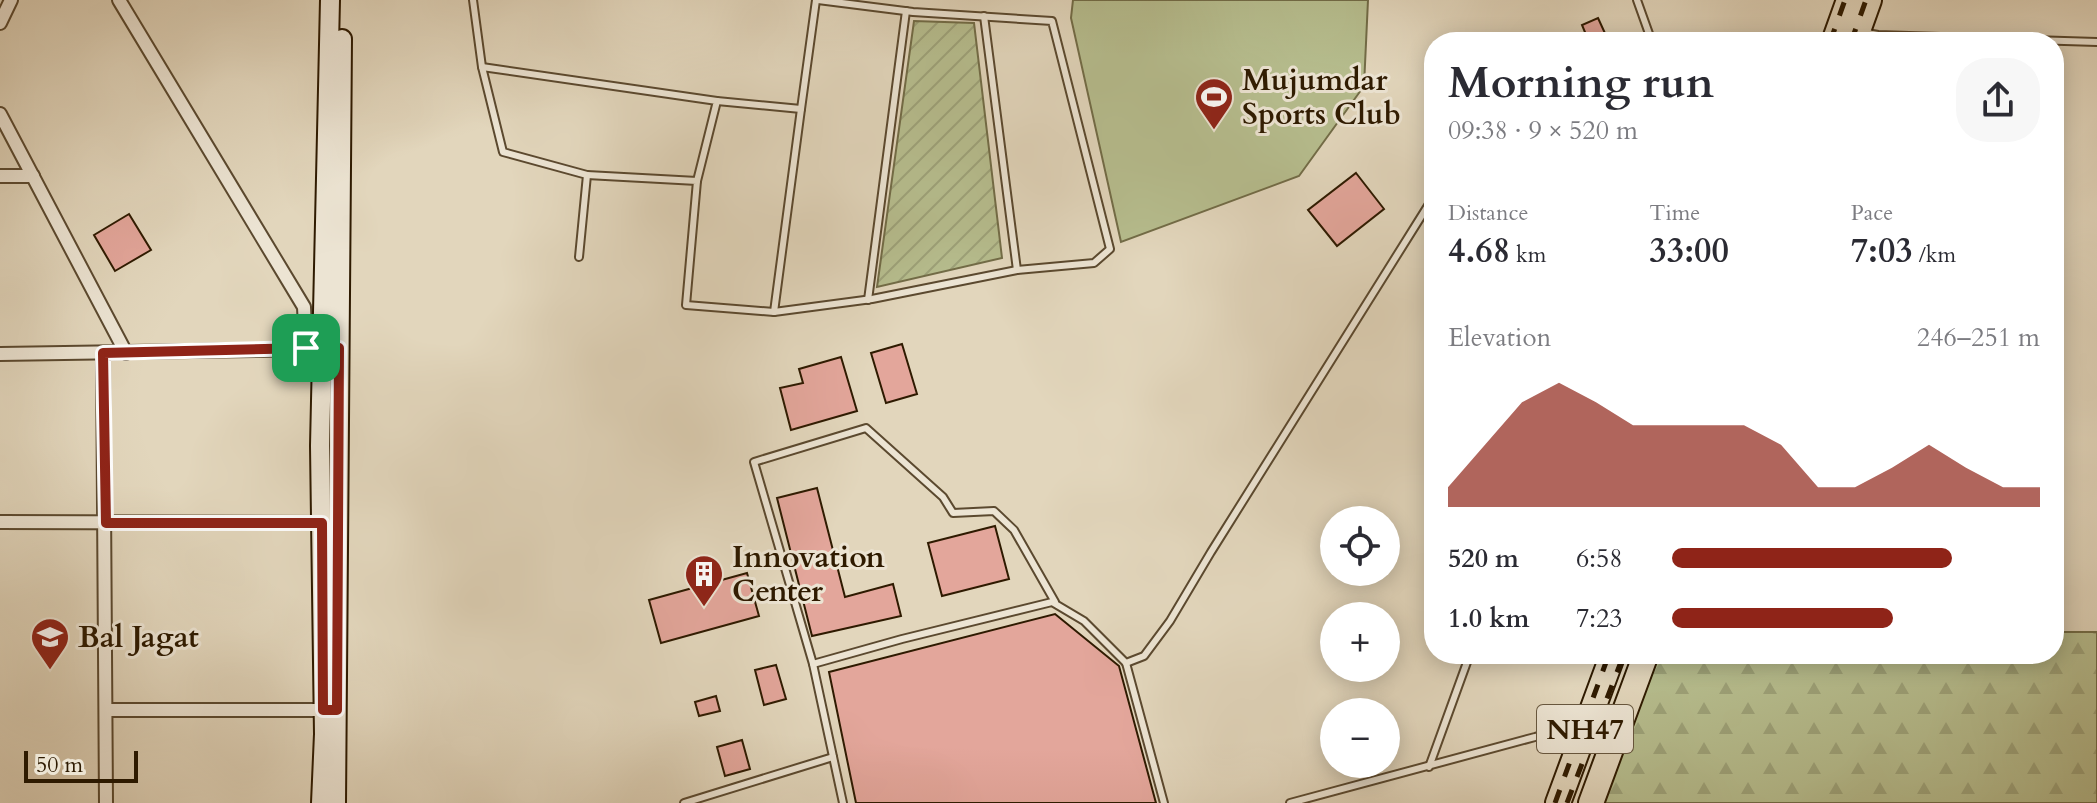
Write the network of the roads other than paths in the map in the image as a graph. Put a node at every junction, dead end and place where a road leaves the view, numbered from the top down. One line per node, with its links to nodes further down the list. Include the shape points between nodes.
1 (11, 0): 12 (street)
2 (119, 0): 31 (street, via 304,307)
3 (330, 0): 31 (main road)
4 (342, 0): 31 (main road)
5 (473, 0): 18 (lane)
6 (817, 0): 10 (lane); 20 (lane)
7 (1637, 0): 13 (lane)
8 (1849, 0): 14 (highway)
9 (1869, 0): 15 (highway)
10 (906, 11): 11 (lane); 29 (lane)
11 (984, 16): 28 (lane); 28 (lane, via 1052,21 1110,249 1094,263)
12 (0, 23)
13 (1648, 32)
14 (1838, 32)
15 (1858, 32)
16 (2064, 41): 17 (lane)
17 (2097, 42)
18 (482, 67): 19 (lane); 22 (lane, via 503,152)
19 (717, 101): 20 (lane); 25 (lane)
20 (801, 109): 30 (lane)
21 (0, 114): 24 (street)
22 (587, 175): 25 (lane); 27 (lane)
23 (0, 176): 24 (street)
24 (33, 176): 33 (street)
25 (697, 181): 30 (lane, via 686,305)
26 (1424, 212): 39 (lane, via 1170,621 1144,656)
27 (579, 257)
28 (1017, 270): 29 (lane)
29 (868, 300): 30 (lane)
30 (774, 312)
31 (322, 348): 33 (street); 37 (main road)
32 (103, 353): 33 (street); 34 (street); 36 (street)
33 (126, 353)
34 (0, 354)
35 (0, 522): 36 (street)
36 (106, 523): 37 (street); 44 (street)
37 (330, 523): 45 (main road)
38 (1055, 602): 39 (lane, via 1084,621); 40 (lane); 40 (lane, via 1014,530 994,511 953,513 943,497 866,428 754,462)
39 (1126, 663): 54 (lane)
40 (813, 664): 47 (lane)
41 (1466, 664): 48 (lane)
42 (1609, 664): 46 (highway, NH47)
43 (1642, 664): 57 (highway, NH47)
44 (106, 710): 45 (street); 49 (street)
45 (330, 710): 50 (main road); 51 (main road)
46 (1589, 719): 48 (lane); 56 (highway, NH47)
47 (833, 757): 52 (lane); 53 (lane)
48 (1429, 767): 55 (lane)
49 (106, 803)
50 (321, 803)
51 (336, 803)
52 (684, 803)
53 (843, 803)
54 (1164, 803)
55 (1290, 803)
56 (1558, 803)
57 (1591, 803)

